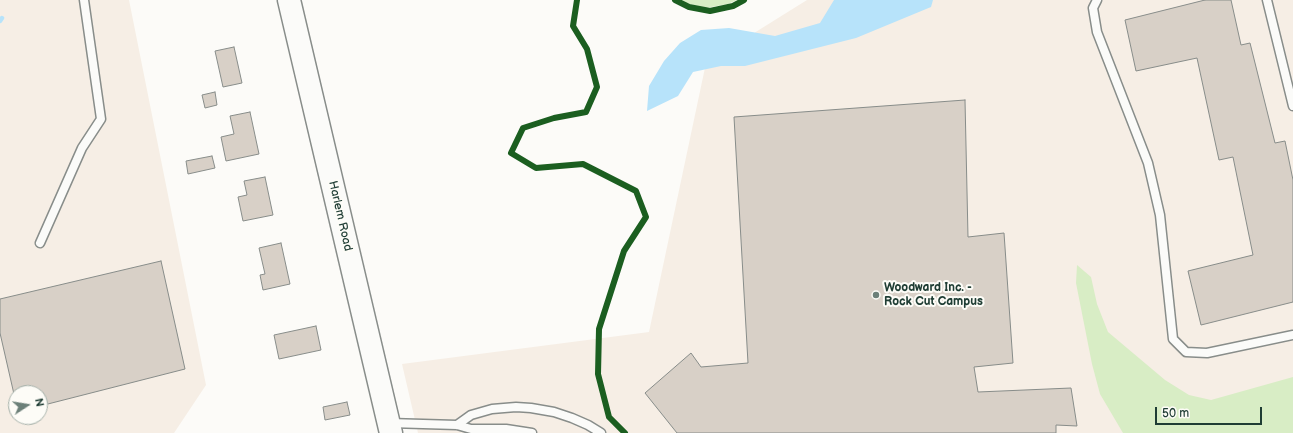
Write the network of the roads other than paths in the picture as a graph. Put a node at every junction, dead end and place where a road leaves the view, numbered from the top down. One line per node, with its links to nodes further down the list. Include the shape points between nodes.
1 (84, 0): 6 (lane, via 102,119 82,148)
2 (289, 0): 9 (main road, Harlem Road)
3 (1097, 0): 7 (lane, via 1093,8 1097,32 1148,163 1160,215 1173,339 1186,352 1207,353)
4 (1267, 0): 5 (lane)
5 (1293, 106)
6 (40, 243)
7 (1293, 335)
8 (457, 425): 9 (lane); 10 (lane, via 471,429 506,429); 11 (lane, via 471,415 492,409 524,408 554,412 588,425)
9 (390, 428)
10 (532, 433)
11 (601, 433)

